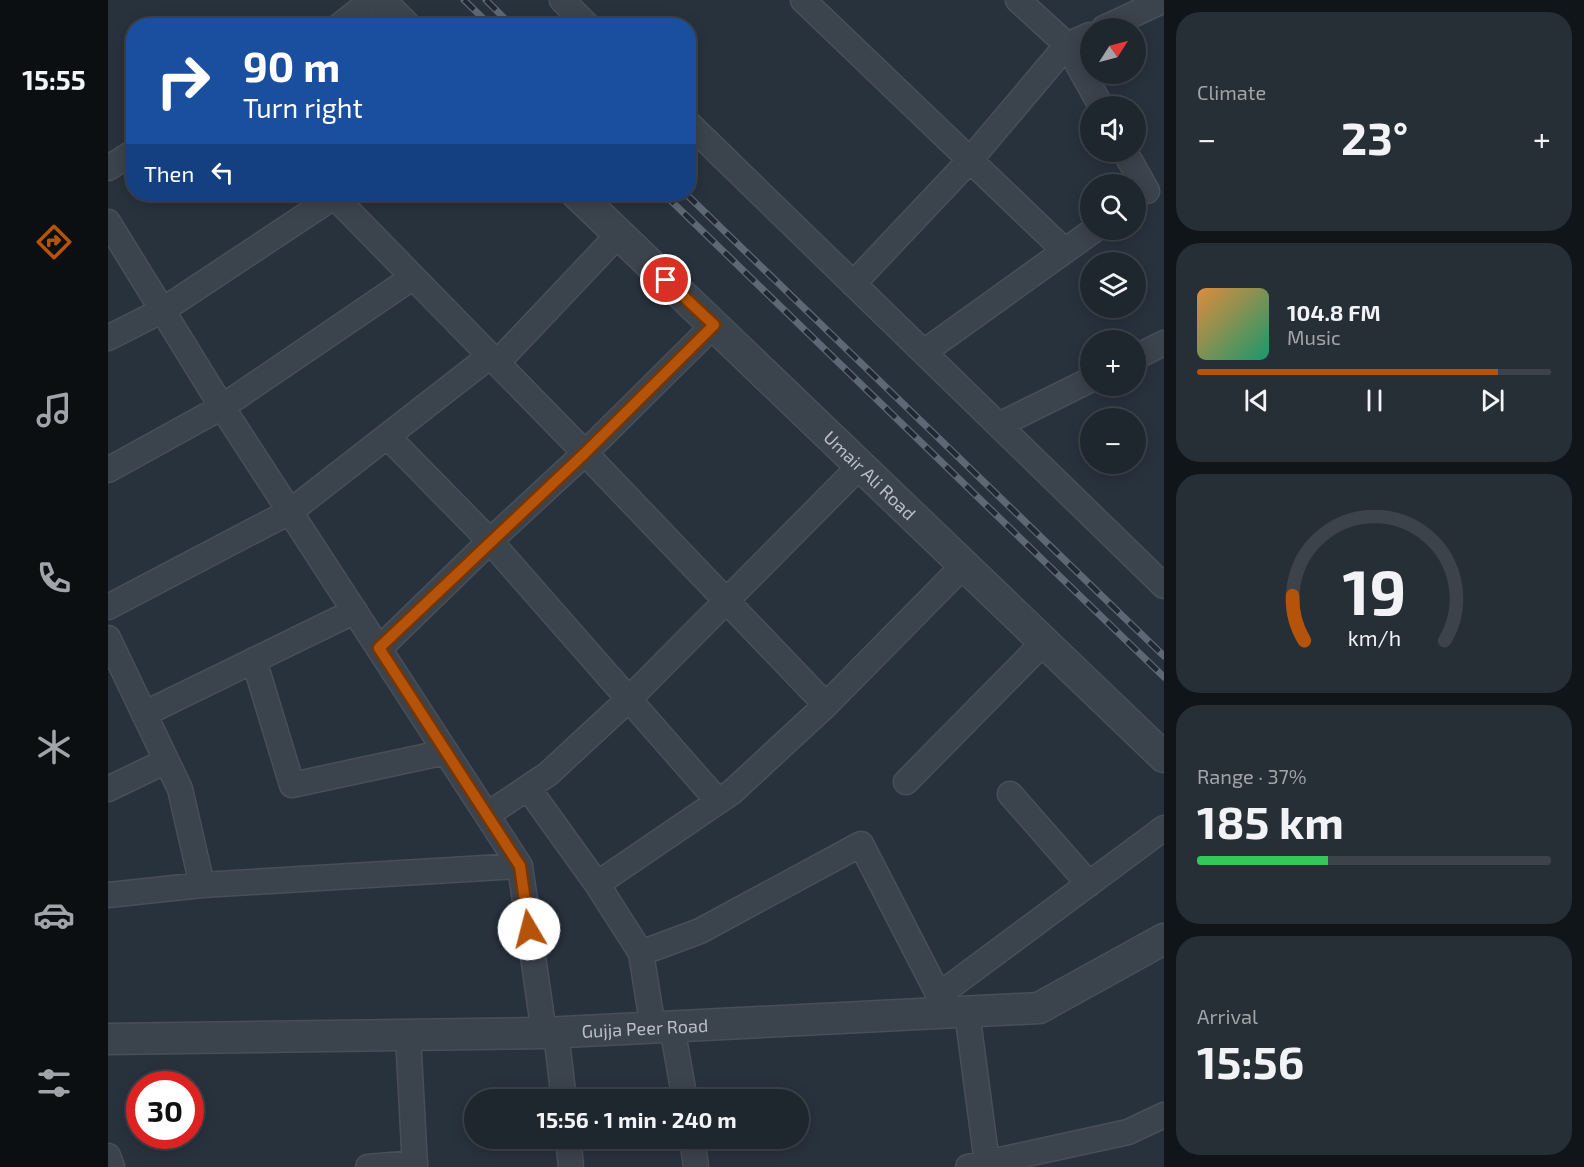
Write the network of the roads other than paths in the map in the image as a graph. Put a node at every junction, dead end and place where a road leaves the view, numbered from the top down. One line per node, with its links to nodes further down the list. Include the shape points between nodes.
1 (372, 0): 7 (street)
2 (379, 0): 8 (street)
3 (803, 0): 15 (street)
4 (1018, 0): 12 (street)
5 (1164, 0): 10 (street)
6 (569, 2): 9 (street)
7 (349, 18)
8 (397, 18)
9 (582, 18)
10 (1125, 18)
11 (1080, 39): 12 (street)
12 (1067, 45): 13 (street); 15 (street)
13 (1095, 96)
14 (696, 131): 26 (street)
15 (970, 160): 24 (street); 26 (street)
16 (1131, 162): 17 (street)
17 (1149, 190)
18 (325, 201): 27 (street)
19 (340, 201): 25 (street)
20 (585, 201): 22 (street, Umair Ali Road)
21 (108, 222): 27 (street)
22 (620, 234): 28 (street, Umair Ali Road); 33 (street)
23 (1080, 240): 24 (street)
24 (1065, 251): 31 (street)
25 (413, 277): 33 (street); 35 (street)
26 (853, 284): 31 (street)
27 (163, 310): 29 (street); 35 (street)
28 (714, 325): 38 (street); 39 (street, Umair Ali Road)
29 (108, 338)
30 (1164, 343): 32 (street)
31 (924, 352): 36 (street)
32 (1146, 352)
33 (493, 360): 37 (street); 38 (street)
34 (1080, 385): 36 (street)
35 (222, 406): 40 (street); 41 (street)
36 (999, 425): 44 (street)
37 (387, 436): 41 (street); 42 (street)
38 (585, 453): 42 (street); 45 (street)
39 (860, 466): 43 (street, Umair Ali Road); 45 (street)
40 (108, 470)
41 (291, 512): 46 (street); 47 (street)
42 (490, 541): 50 (street); 52 (street)
43 (964, 565): 49 (street, Umair Ali Road); 53 (street)
44 (1164, 586)
45 (726, 601): 52 (street); 53 (street)
46 (108, 607)
47 (355, 611): 50 (street); 51 (street)
48 (108, 638): 54 (street)
49 (1044, 642): 56 (street, Umair Ali Road); 58 (street)
50 (379, 648): 55 (street)
51 (254, 660): 54 (street); 55 (street, via 292,785)
52 (629, 699): 59 (street); 62 (street)
53 (826, 705): 62 (street)
54 (144, 714): 57 (street)
55 (446, 752): 63 (street)
56 (1164, 757)
57 (166, 761): 60 (street); 68 (street, via 180,789)
58 (906, 782)
59 (528, 788): 63 (street); 66 (street)
60 (108, 789)
61 (1010, 794): 67 (street)
62 (718, 801): 66 (street)
63 (487, 815): 65 (street)
64 (1164, 828): 67 (street)
65 (520, 866): 68 (street); 74 (street)
66 (597, 884): 71 (street)
67 (1089, 884): 72 (street)
68 (202, 885): 69 (street)
69 (108, 895)
70 (1164, 939): 72 (street, Gujja Peer Road, via 1039,1008)
71 (641, 953): 72 (street, via 700,932 861,844); 73 (street)
72 (951, 1006): 73 (street, Gujja Peer Road); 84 (street)
73 (663, 1027): 74 (street, Gujja Peer Road); 78 (street)
74 (550, 1033): 75 (street, Gujja Peer Road); 77 (street)
75 (408, 1035): 76 (street, Gujja Peer Road); 83 (street)
76 (108, 1039)
77 (562, 1089)
78 (682, 1089)
79 (1164, 1115): 84 (street, via 1128,1132)
80 (569, 1149): 87 (street)
81 (694, 1149): 88 (street)
82 (108, 1156): 85 (street)
83 (415, 1165): 86 (street)
84 (977, 1165)
85 (112, 1167)
86 (368, 1167)
87 (571, 1167)
88 (696, 1167)

